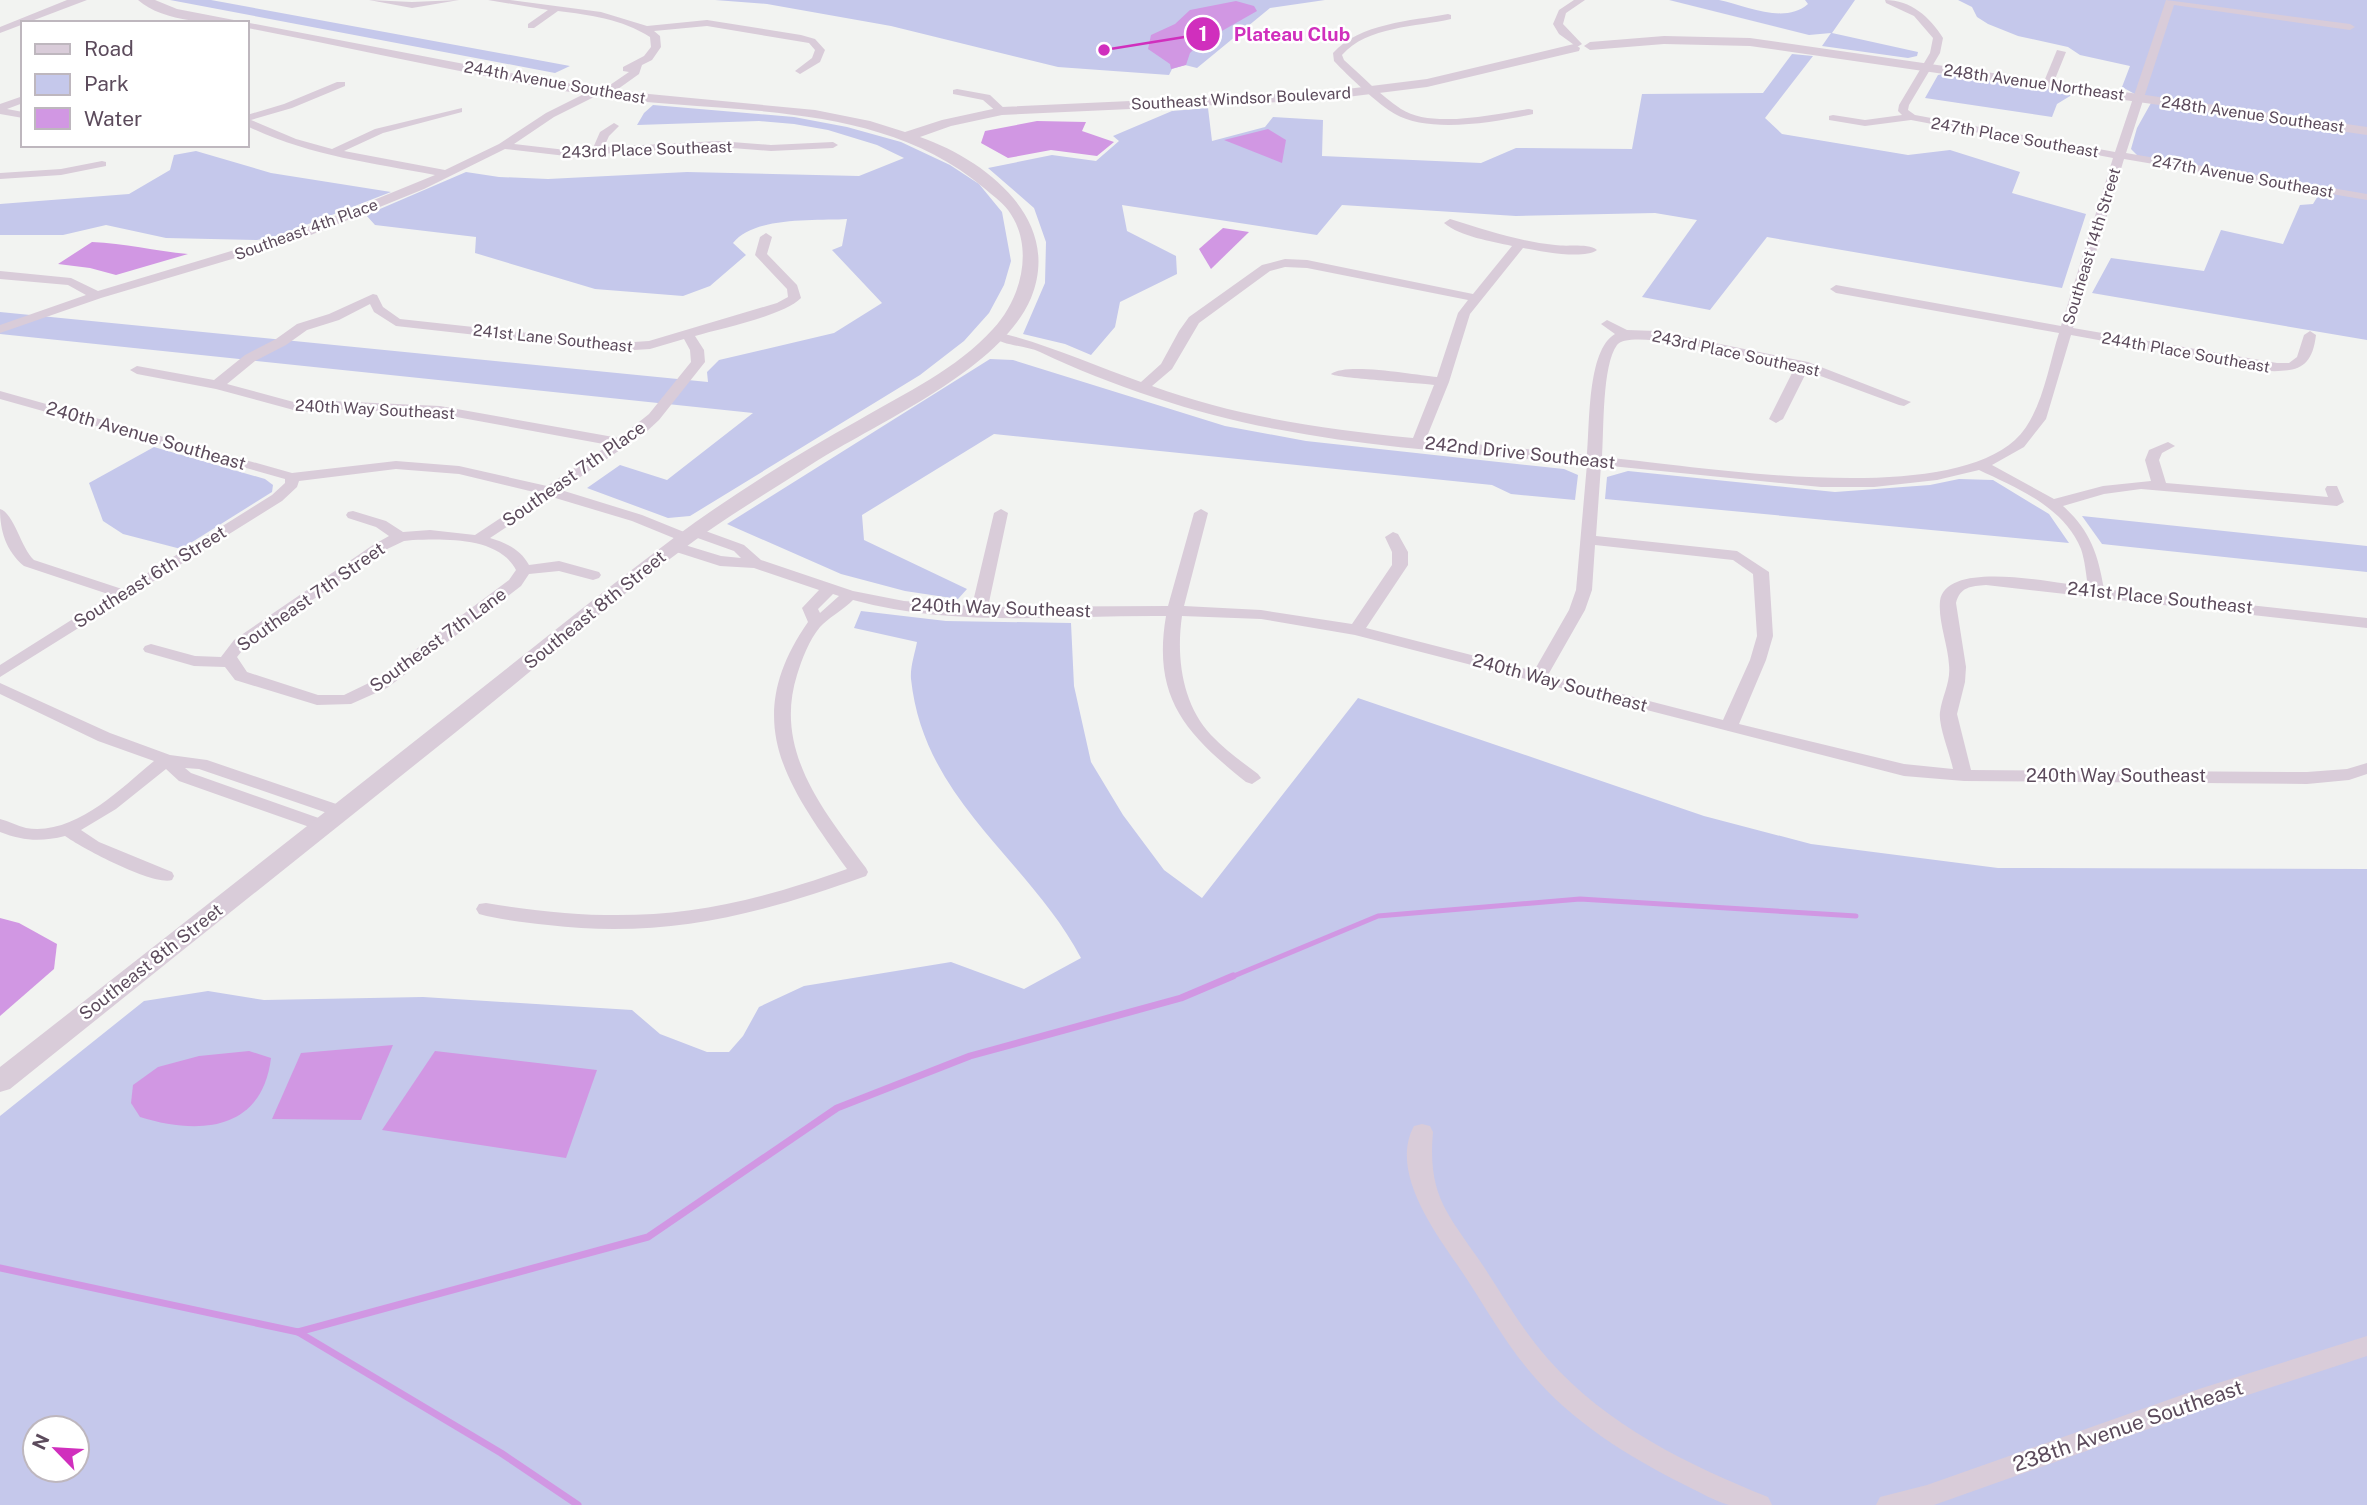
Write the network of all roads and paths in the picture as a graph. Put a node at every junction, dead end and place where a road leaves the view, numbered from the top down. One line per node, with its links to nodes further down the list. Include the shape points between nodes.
1 (74, 0): 10 (street)
2 (82, 0): 10 (street)
3 (374, 0): 4 (street, via 421,5)
4 (454, 0)
5 (493, 0): 11 (street)
6 (1580, 0): 21 (street, via 1562,12 1558,24)
7 (141, 1): 14 (street)
8 (1889, 1): 23 (street, via 1912,9 1935,32 1938,45)
9 (2170, 1): 18 (street, Southeast 14th Street); 30 (street, Southeast 14th Street)
10 (64, 6): 13 (street)
11 (554, 10): 17 (street); 19 (street, via 622,19)
12 (1448, 18): 27 (street, via 1359,37 1341,48 1339,61)
13 (29, 21)
14 (227, 21)
15 (21, 24): 20 (street)
16 (248, 24): 28 (street, 244th Avenue Southeast)
17 (531, 26)
18 (2350, 27)
19 (648, 29): 24 (street, via 707,23 812,41 820,51 816,60); 28 (street, Southeast 4th Place, via 655,36 656,47 635,72 614,87)
20 (0, 30)
21 (1580, 46): 23 (street, Southeast Windsor Boulevard, via 1664,40 1750,42); 27 (street, Southeast Windsor Boulevard, via 1453,78)
22 (2061, 52): 26 (street)
23 (1928, 66): 26 (street, 248th Avenue Northeast); 37 (street, via 1904,105 1903,111)
24 (800, 71)
25 (341, 84): 39 (street)
26 (2048, 84): 30 (street, 248th Avenue Northeast)
27 (1376, 91): 34 (street, Southeast Windsor Boulevard); 35 (street, via 1398,112 1425,121 1455,122)
28 (596, 92): 43 (street, 244th Avenue Southeast, via 803,114); 45 (street, Southeast 4th Place, via 533,124)
29 (957, 92): 34 (street, via 986,97)
30 (2140, 97): 42 (street, 248th Avenue Southeast); 48 (street, Southeast 14th Street)
31 (21, 100): 32 (street)
32 (0, 109): 36 (street)
33 (458, 110): 46 (street, via 379,131)
34 (1002, 111): 43 (street, Southeast Windsor Boulevard)
35 (1529, 112)
36 (21, 115)
37 (1911, 117): 38 (street, 247th Place Southeast, via 1865,123); 48 (street, 247th Place Southeast)
38 (1833, 118)
39 (248, 120)
40 (248, 120): 46 (street, via 282,137)
41 (614, 126): 47 (street, via 604,134)
42 (2367, 131)
43 (906, 137): 67 (street, Southeast 8th Street, via 975,170 1014,207 1027,228 1032,253 1027,290 1015,314)
44 (833, 145): 47 (street, 243rd Place Southeast, via 771,148 719,144)
45 (503, 146): 47 (street, 243rd Place Southeast, via 548,152); 50 (street, Southeast 4th Place)
46 (336, 151): 50 (street)
47 (597, 151)
48 (2119, 156): 52 (street, 247th Avenue Southeast); 63 (street, Southeast 14th Street)
49 (102, 164): 51 (street)
50 (448, 174): 59 (street, Southeast 4th Place, via 302,234)
51 (0, 176)
52 (2367, 197)
53 (1450, 223): 55 (street)
54 (765, 237): 64 (street, 241st Lane Southeast, via 761,255 793,288 794,298)
55 (1521, 243): 56 (street); 60 (street)
56 (1591, 250)
57 (0, 275): 59 (street, via 71,282)
58 (1836, 289): 63 (street, 244th Place Southeast)
59 (97, 295): 62 (street, Southeast 4th Place)
60 (1476, 298): 71 (street, via 1457,328); 73 (street, via 1307,264 1266,268 1194,320 1167,366)
61 (1607, 324): 65 (street, 243rd Place Southeast)
62 (0, 329)
63 (2066, 331): 66 (street, 244th Place Southeast, via 2283,368 2305,359); 81 (street, Southeast 14th Street, via 2039,419 2019,444)
64 (688, 334): 72 (street, 241st Lane Southeast, via 650,345 619,347 396,322 373,298 302,327 250,358); 77 (street, Southeast 7th Place, via 699,356 694,369 654,418)
65 (1623, 334): 68 (street, 243rd Place Southeast, via 1656,335); 80 (street, via 1612,341 1602,362)
66 (2310, 335)
67 (992, 340): 73 (street, 242nd Drive Southeast, via 1067,360); 93 (street, Southeast 8th Street, via 956,368)
68 (1803, 365): 75 (street, 243rd Place Southeast); 76 (street)
69 (137, 370): 72 (street, 240th Way Southeast)
70 (1338, 374): 71 (street)
71 (1442, 382): 78 (street)
72 (217, 385): 77 (street, 240th Way Southeast, via 301,408 440,410)
73 (1142, 388): 78 (street, 242nd Drive Southeast, via 1274,425)
74 (0, 395): 82 (street, 240th Avenue Southeast)
75 (1904, 402)
76 (1776, 419)
77 (622, 443): 85 (street, Southeast 7th Place)
78 (1418, 443): 80 (street, 242nd Drive Southeast)
79 (2168, 446): 83 (street, via 2155,450 2152,460)
80 (1593, 460): 81 (street, 242nd Drive Southeast, via 1846,483 1910,480); 95 (street)
81 (1981, 465): 86 (street)
82 (292, 477): 85 (street, 240th Way Southeast, via 370,467 438,467); 101 (street, Southeast 6th Street, via 292,484 277,498)
83 (2159, 485): 84 (street, via 2337,502); 86 (street, via 2111,488)
84 (2332, 489)
85 (549, 491): 93 (street, 240th Way Southeast, via 637,518); 94 (street, Southeast 7th Place)
86 (2053, 504): 100 (street, via 2071,520 2089,549)
87 (0, 513): 101 (street, via 29,563)
88 (1000, 513): 103 (street)
89 (1201, 513): 104 (street)
90 (353, 515): 91 (street, via 381,524)
91 (400, 537): 94 (street, via 433,533); 109 (street, Southeast 7th Street, via 240,643 229,656)
92 (1393, 537): 107 (street, via 1401,552 1400,565)
93 (685, 539): 96 (street, 240th Way Southeast, via 720,561); 96 (street, 240th Way Southeast, via 739,548); 118 (street, Southeast 8th Street)
94 (478, 540): 97 (street, via 517,557)
95 (1589, 540): 111 (street, via 1584,590 1577,610); 113 (street, via 1720,553 1747,561 1761,572 1765,636)
96 (756, 563): 99 (street, 240th Way Southeast)
97 (524, 570): 98 (street, via 559,566); 109 (street, Southeast 7th Lane, via 515,583 381,684 345,700 317,700 241,676)
98 (593, 575)
99 (830, 588): 102 (street, 240th Way Southeast); 105 (street, via 810,608)
100 (2098, 591): 106 (street, 241st Place Southeast); 116 (street, 241st Place Southeast, via 1986,580 1954,589 1948,603 1957,675 1948,714)
101 (122, 594): 110 (street, Southeast 6th Street)
102 (850, 595): 103 (street, 240th Way Southeast, via 903,606); 105 (street)
103 (979, 610): 104 (street, 240th Way Southeast)
104 (1173, 612): 107 (street, 240th Way Southeast, via 1260,614); 117 (street, via 1173,676 1179,699 1201,735)
105 (816, 622): 122 (street, via 793,658 786,681 783,735 801,789 859,872 797,894 687,920 577,923)
106 (2367, 622)
107 (1356, 630): 111 (street, 240th Way Southeast)
108 (151, 649): 109 (street, via 194,661)
109 (230, 663)
110 (0, 672)
111 (1538, 678): 113 (street, 240th Way Southeast)
112 (0, 688): 114 (street, via 92,732)
113 (1729, 727): 116 (street, 240th Way Southeast, via 1877,765)
114 (167, 760): 118 (street, via 185,777); 120 (street)
115 (2367, 768): 116 (street, 240th Way Southeast, via 2307,778)
116 (1964, 775)
117 (1252, 778)
118 (333, 819): 123 (street, Southeast 8th Street)
119 (0, 825): 120 (street, via 24,835 51,835)
120 (68, 829): 121 (street, via 92,846)
121 (165, 876)
122 (486, 909)
123 (0, 1082)
124 (1422, 1132): 126 (street, via 1418,1162 1425,1196 1520,1341 1550,1378 1633,1446)
125 (2367, 1346): 127 (street, 238th Avenue Southeast)
126 (1759, 1505)
127 (1889, 1505)

